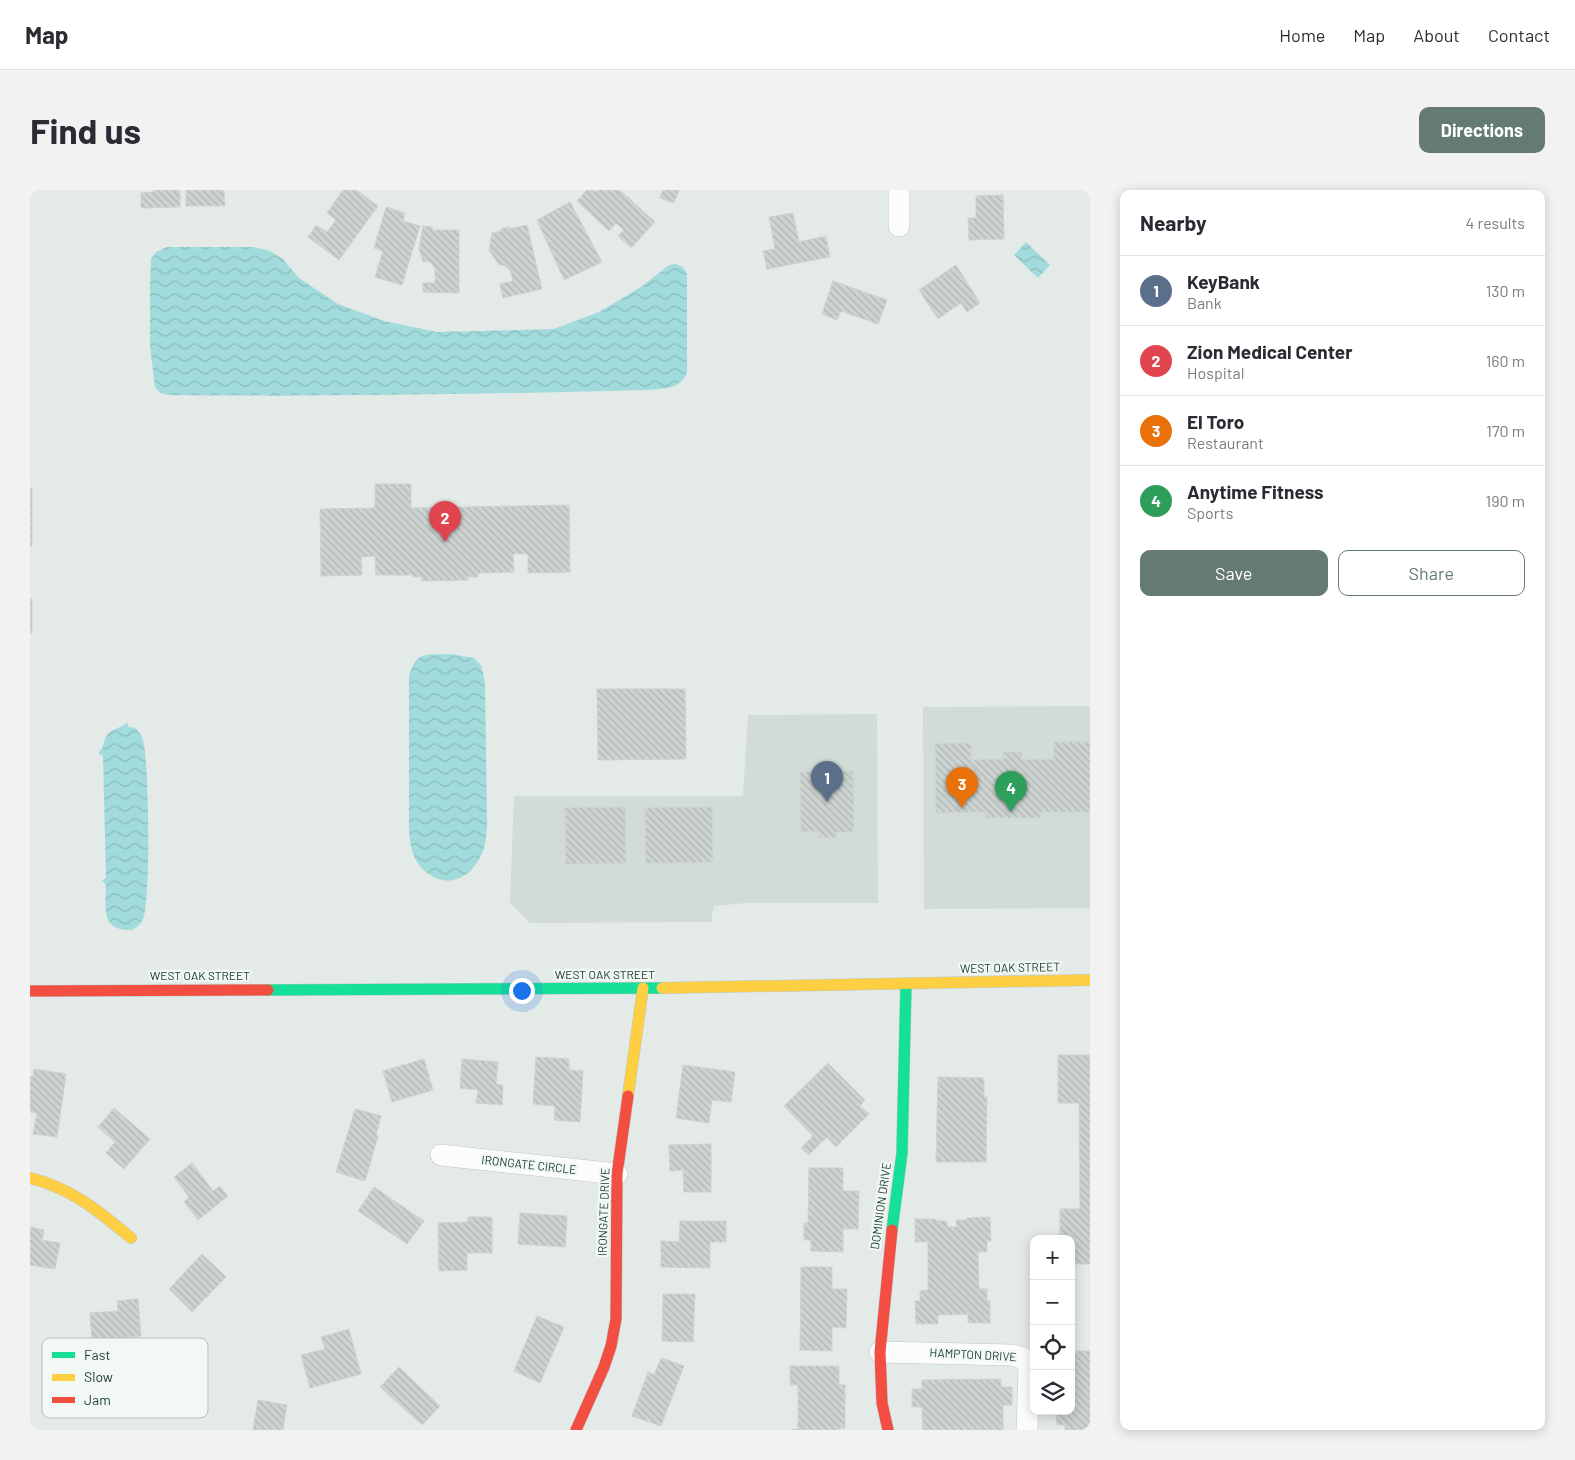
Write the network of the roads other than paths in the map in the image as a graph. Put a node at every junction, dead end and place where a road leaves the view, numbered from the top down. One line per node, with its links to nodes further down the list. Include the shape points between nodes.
1 (899, 190): 2 (street)
2 (899, 226)
3 (1090, 980): 4 (main road, WEST OAK STREET)
4 (906, 984): 5 (main road, WEST OAK STREET); 11 (main road, DOMINION DRIVE, via 902,1153)
5 (643, 988): 6 (main road, WEST OAK STREET); 8 (main road, IRONGATE DRIVE)
6 (30, 991)
7 (442, 1155): 8 (street, IRONGATE CIRCLE)
8 (617, 1174): 12 (main road, IRONGATE DRIVE, via 616,1319 604,1367)
9 (30, 1178): 10 (main road, via 64,1190 92,1205)
10 (131, 1238)
11 (880, 1352): 13 (main road, DOMINION DRIVE, via 882,1403); 14 (street, HAMPTON DRIVE, via 1012,1355 1023,1358 1029,1367)
12 (576, 1430)
13 (888, 1430)
14 (1027, 1430)

